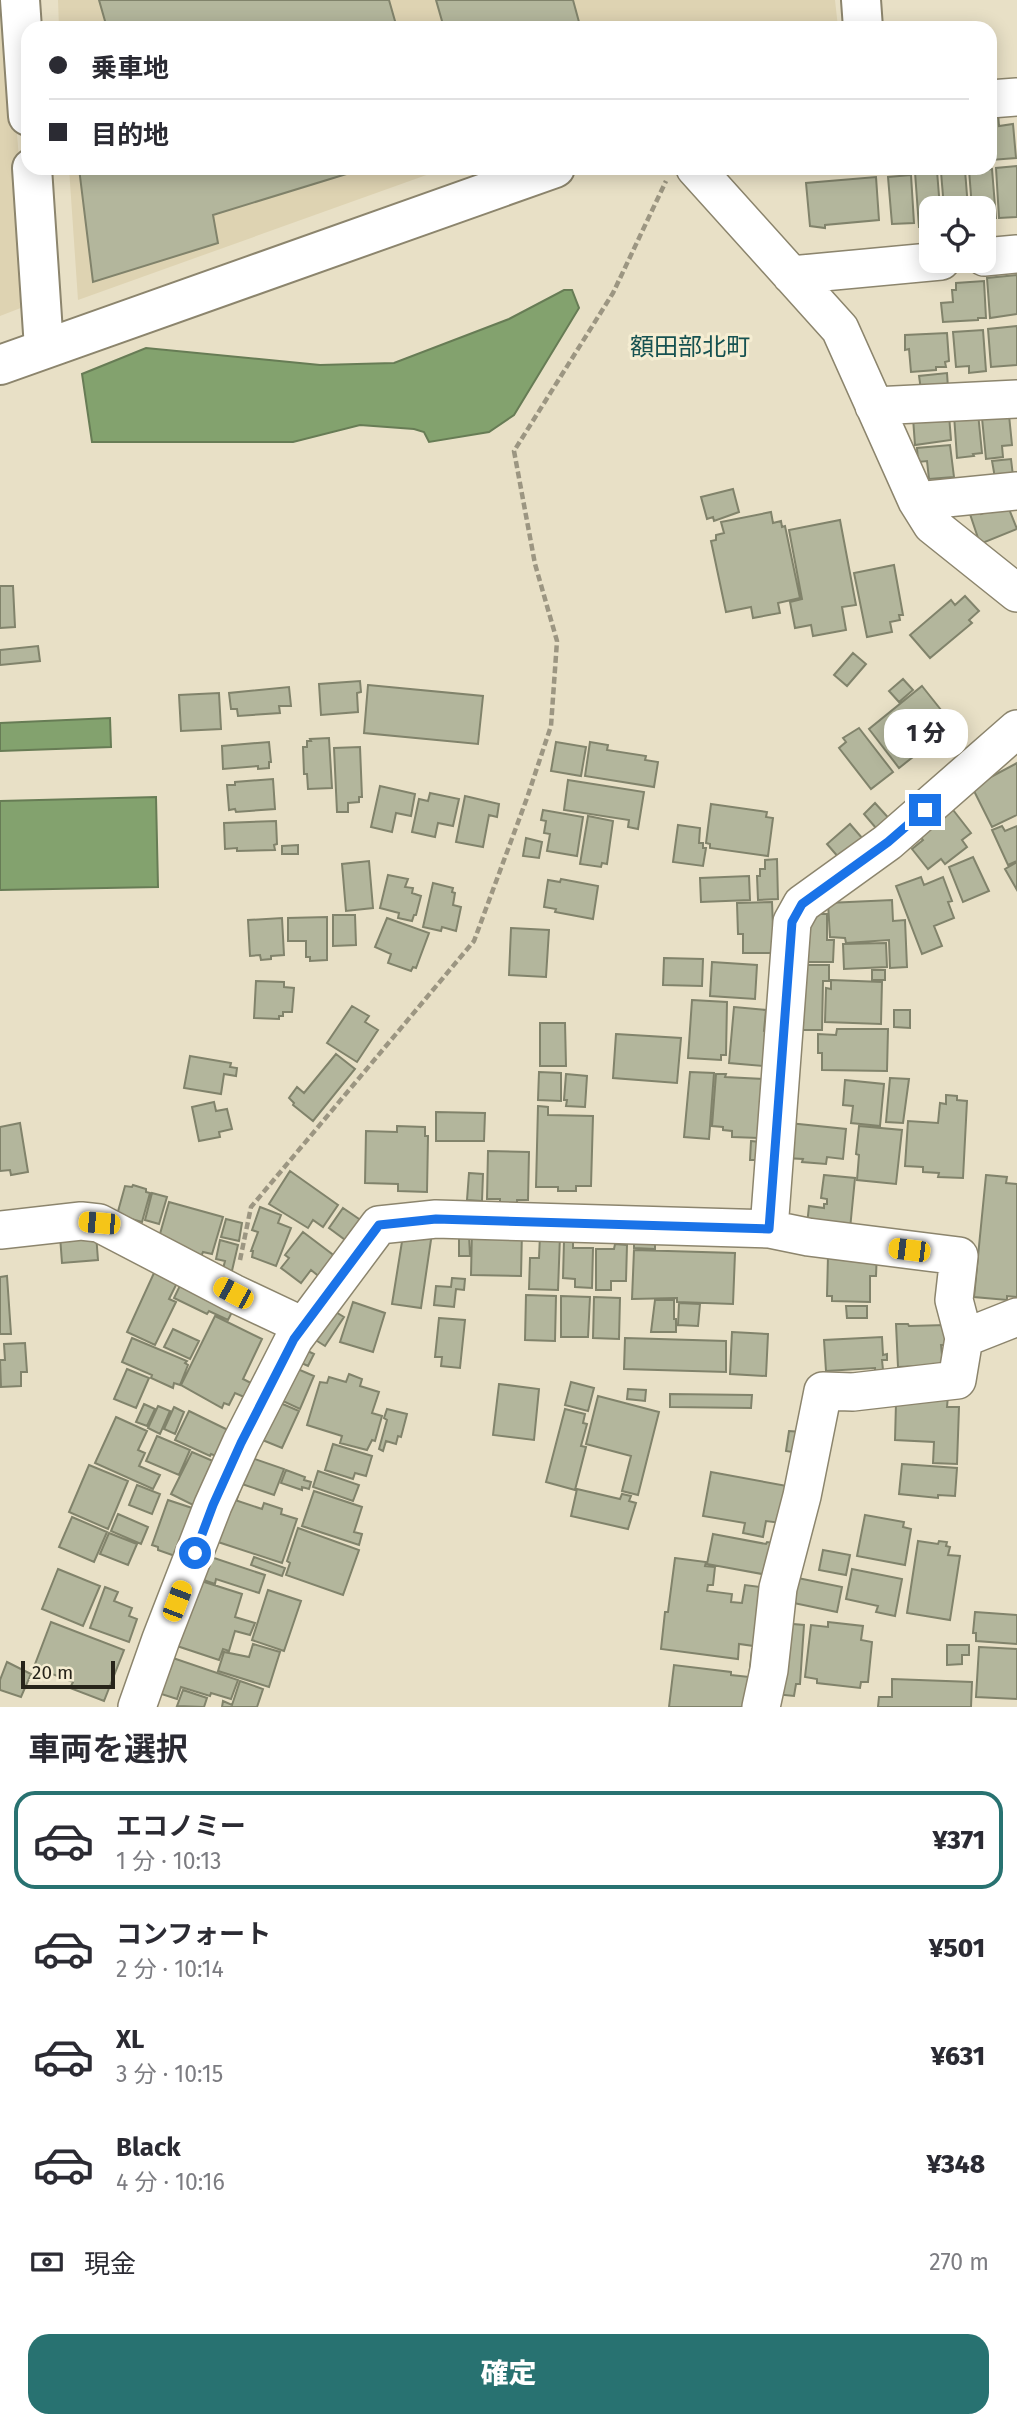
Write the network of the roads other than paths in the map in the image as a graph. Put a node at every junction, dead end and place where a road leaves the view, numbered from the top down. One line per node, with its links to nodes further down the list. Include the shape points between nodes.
1 (20, 0): 3 (street)
2 (861, 0): 4 (street)
3 (21, 21)
4 (862, 21)
5 (1017, 97): 6 (street)
6 (997, 98)
7 (32, 175): 14 (street)
8 (535, 175): 14 (street)
9 (682, 175): 13 (street)
10 (1017, 254): 11 (street)
11 (996, 256)
12 (919, 263): 13 (street)
13 (791, 275): 17 (street, via 839,329)
14 (44, 348): 15 (street)
15 (0, 365)
16 (1017, 398): 17 (street)
17 (874, 406): 19 (street)
18 (1017, 491): 19 (street)
19 (917, 501): 20 (street, via 932,525)
20 (1017, 593)
21 (1017, 729): 22 (street, via 888,842 802,904 792,922)
22 (769, 1229): 25 (street, via 436,1219 379,1225); 26 (street, via 959,1256 954,1300)
23 (0, 1230): 25 (street, via 99,1223)
24 (1017, 1317): 26 (street)
25 (303, 1326): 27 (street, via 213,1505)
26 (964, 1338): 28 (street, via 957,1380 823,1391 778,1588)
27 (137, 1707)
28 (761, 1707)

